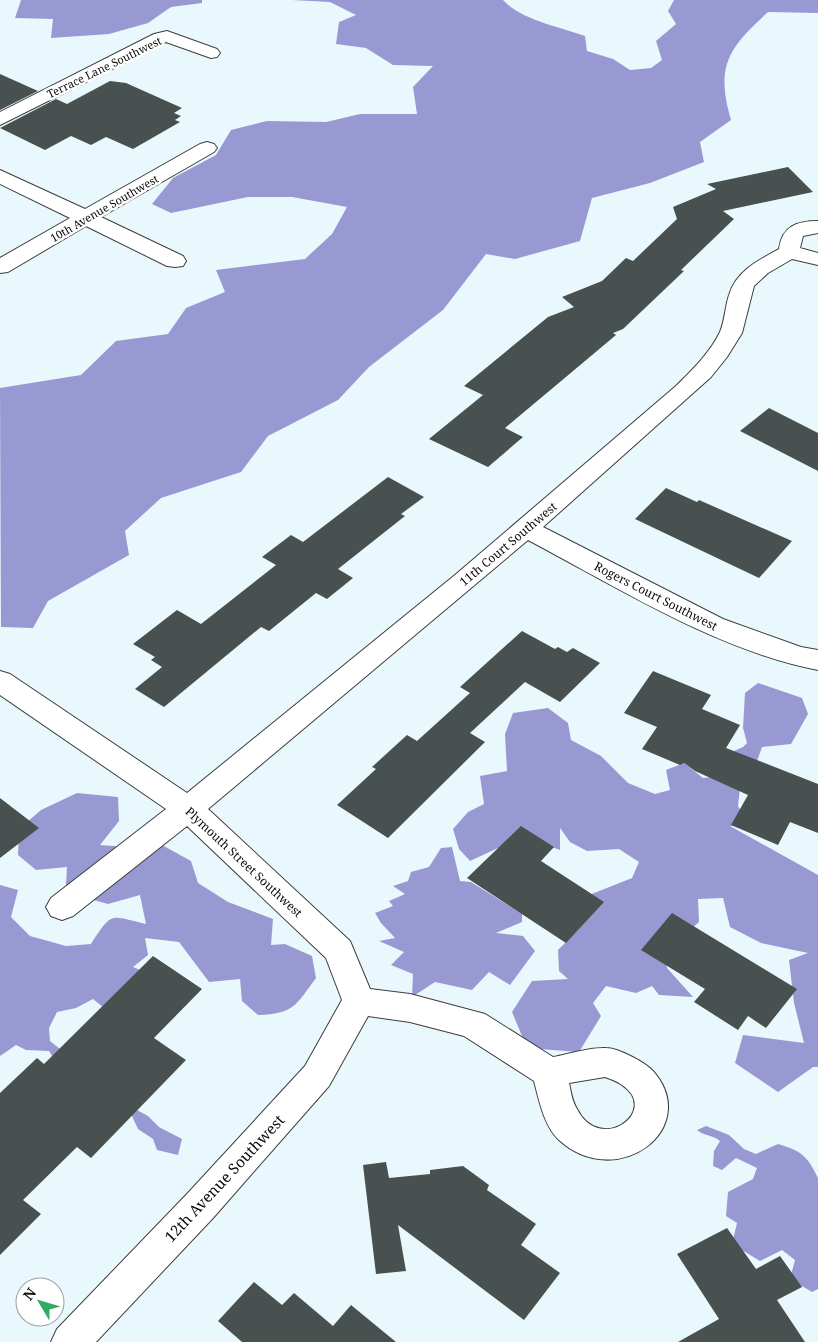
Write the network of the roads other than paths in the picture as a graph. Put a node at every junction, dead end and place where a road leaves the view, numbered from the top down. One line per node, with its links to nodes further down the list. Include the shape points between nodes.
1 (211, 53): 2 (street, Terrace Lane Southwest, via 167,36 160,38)
2 (0, 119)
3 (207, 148): 5 (street, 10th Avenue Southwest)
4 (0, 176): 5 (street)
5 (87, 218): 9 (street); 10 (street, 10th Avenue Southwest)
6 (818, 227): 7 (street, via 795,232 791,236)
7 (789, 252): 8 (street); 11 (street, 11th Court Southwest, via 749,278 740,291 729,337 712,363)
8 (818, 258)
9 (175, 261)
10 (0, 267)
11 (527, 529): 12 (street, Rogers Court Southwest, via 714,626 797,656); 14 (street, 11th Court Southwest)
12 (818, 660)
13 (0, 681): 14 (street, Plymouth Street Southwest)
14 (188, 809): 15 (street, 11th Court Southwest); 16 (street, Plymouth Street Southwest, via 338,950)
15 (62, 907)
16 (359, 1001): 17 (street, via 410,1008 473,1024); 18 (street, 12th Avenue Southwest, via 318,1076)
17 (549, 1072)
18 (70, 1342)

